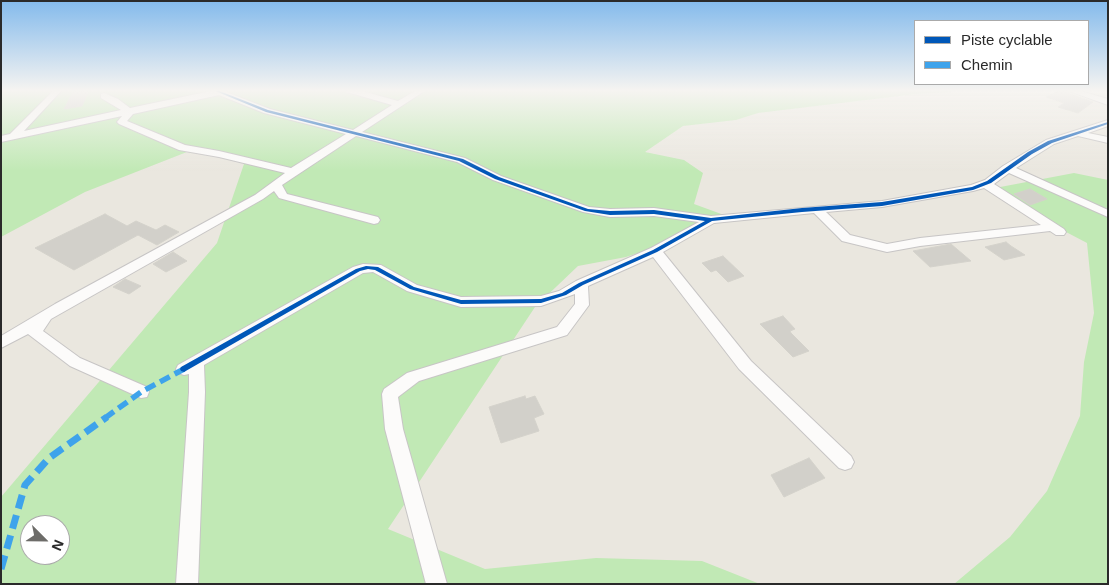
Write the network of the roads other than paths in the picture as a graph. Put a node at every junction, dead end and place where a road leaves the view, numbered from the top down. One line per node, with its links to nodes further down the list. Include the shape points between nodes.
1 (32, 117): 9 (street)
2 (105, 117): 9 (street)
3 (125, 117): 13 (street, via 122,122 183,148)
4 (296, 117): 7 (street)
5 (377, 117): 7 (street)
6 (1108, 123): 8 (street)
7 (354, 132): 13 (street); 19 (street, via 460,160 497,178 587,210 654,212)
8 (1075, 133): 11 (street); 12 (street, via 1050,142)
9 (12, 138): 10 (street)
10 (1, 139)
11 (1108, 140)
12 (1007, 168): 15 (street); 17 (street)
13 (293, 172): 14 (street)
14 (276, 184): 18 (street, via 283,196); 22 (street, via 260,197)
15 (985, 184): 16 (street, via 882,204); 16 (street, via 1056,230 887,248 846,238)
16 (817, 209): 19 (street)
17 (1108, 214)
18 (374, 220)
19 (711, 220): 20 (street)
20 (655, 251): 21 (street); 25 (street, via 745,365)
21 (581, 284): 26 (street, via 564,294 541,301 460,302 412,288 376,268 368,267 190,365 197,392); 27 (street, via 582,305 562,331 413,377 390,394 394,430)
22 (50, 313): 23 (street); 24 (street, via 34,332 75,362)
23 (1, 343)
24 (141, 392)
25 (845, 462)
26 (187, 584)
27 (437, 584)

